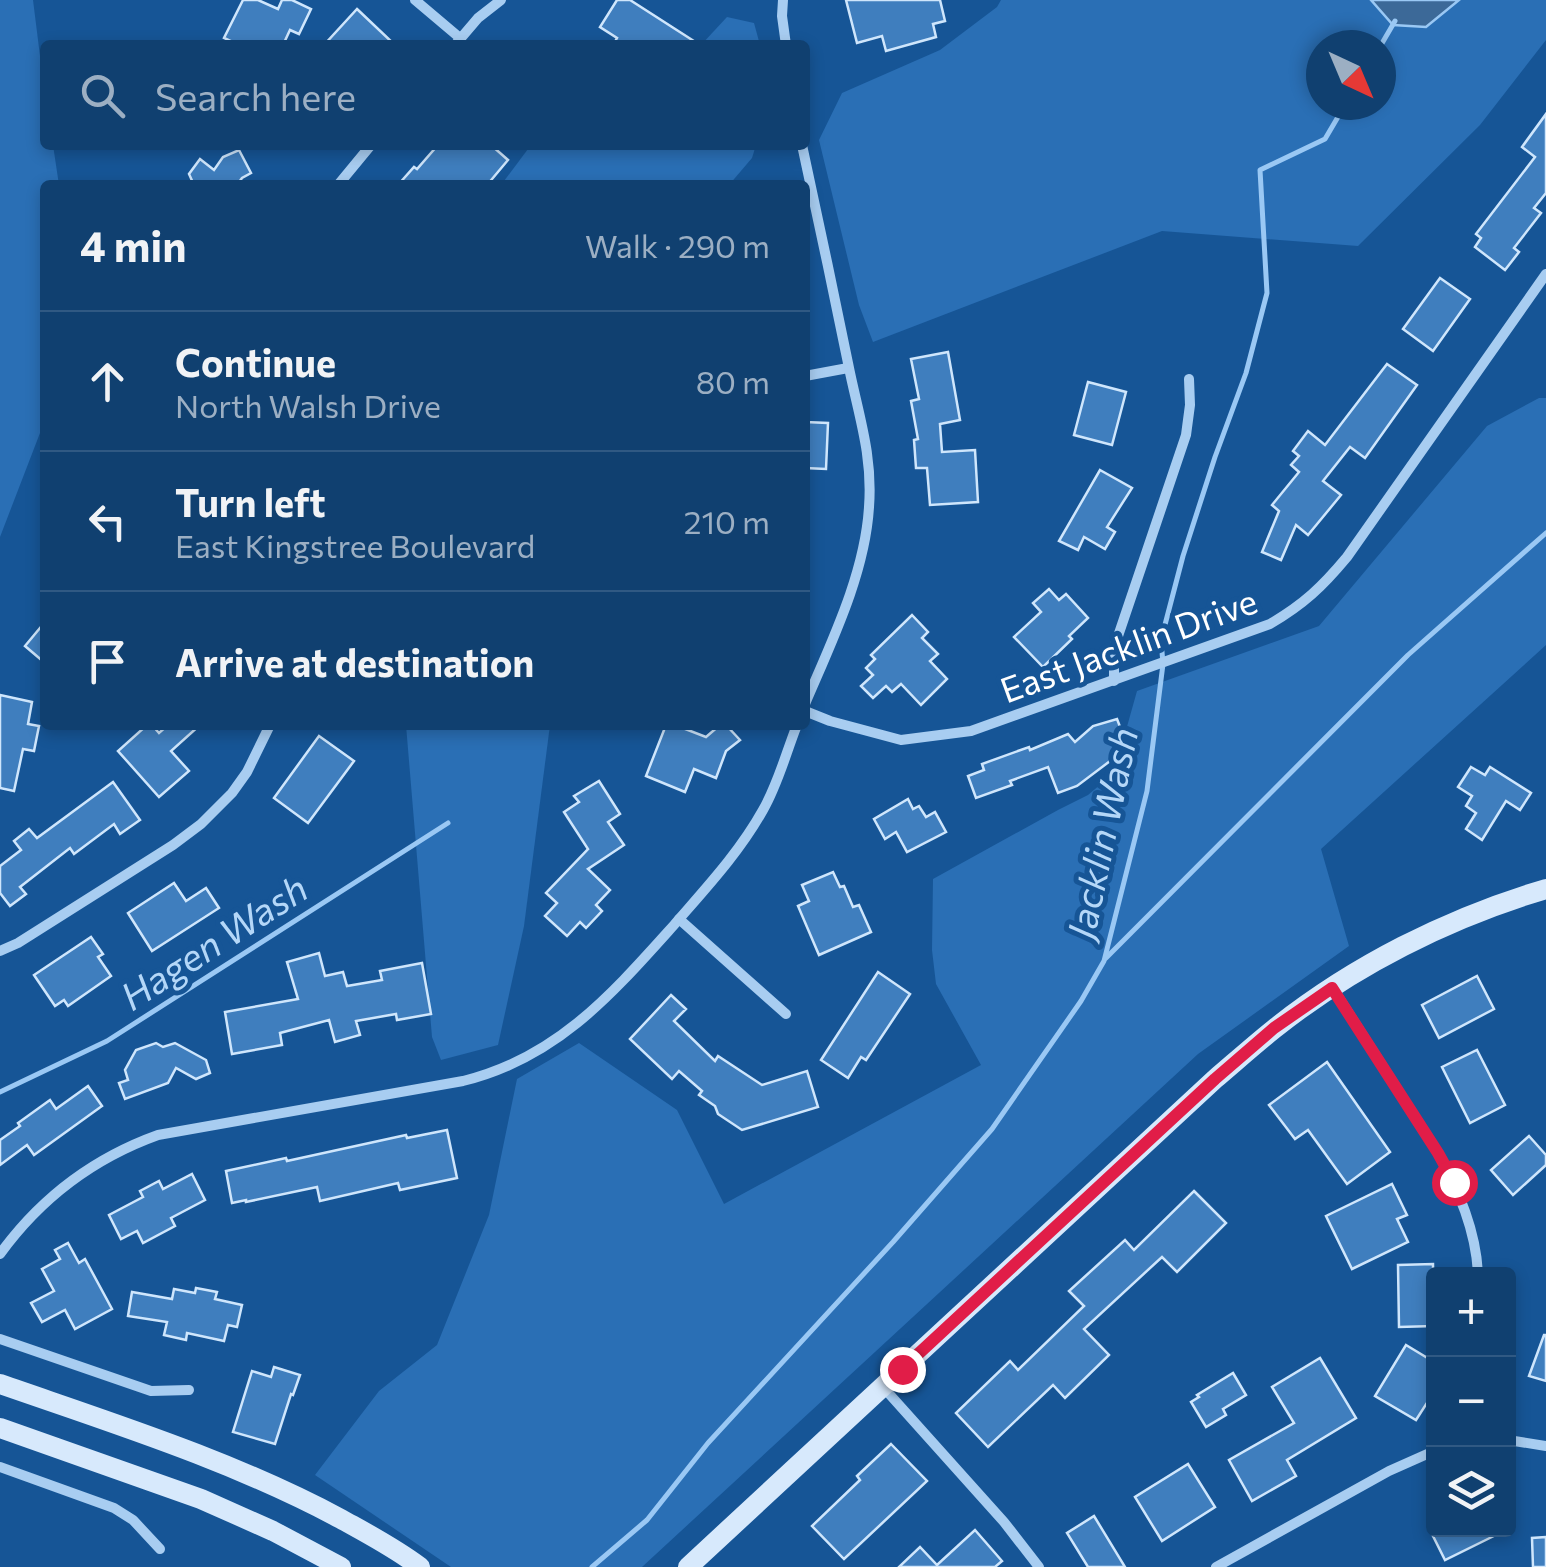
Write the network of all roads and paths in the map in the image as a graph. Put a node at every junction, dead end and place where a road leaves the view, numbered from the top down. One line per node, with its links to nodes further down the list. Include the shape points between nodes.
1 (415, 0): 4 (street)
2 (501, 0): 5 (street)
3 (783, 0): 6 (street)
4 (456, 40)
5 (460, 40)
6 (785, 40)
7 (367, 150): 9 (street)
8 (803, 150): 10 (street)
9 (342, 180)
10 (810, 180)
11 (810, 181): 13 (street)
12 (1546, 274): 16 (street, East Jacklin Drive, via 1323,585 1270,624)
13 (848, 368): 14 (street); 17 (street, via 866,441 866,528 848,601)
14 (810, 375)
15 (1189, 379): 16 (street, via 1186,435 1114,648)
16 (1114, 681): 18 (street, East Jacklin Drive, via 971,732 901,740)
17 (810, 692)
18 (810, 714)
19 (268, 730): 23 (street, via 247,772 202,824)
20 (795, 730): 22 (street, via 764,809 725,868)
21 (1546, 889): 24 (street, via 1404,945)
22 (679, 919): 25 (street); 26 (street, via 593,1012 513,1064 463,1081 158,1135 97,1163 64,1187)
23 (0, 951)
24 (1332, 988): 27 (street, via 1454,1182); 30 (street, via 1215,1079)
25 (786, 1014)
26 (0, 1254)
27 (1477, 1267)
28 (0, 1339): 31 (street, via 151,1391)
29 (0, 1384): 39 (street, via 221,1462 310,1503)
30 (883, 1386): 40 (street); 41 (street)
31 (189, 1390)
32 (0, 1428): 38 (street, via 201,1499)
33 (1516, 1441): 34 (street)
34 (1546, 1446)
35 (1426, 1454): 42 (street)
36 (0, 1468): 37 (street, via 114,1508)
37 (160, 1549)
38 (341, 1567)
39 (420, 1567)
40 (688, 1567)
41 (1039, 1567)
42 (1216, 1567)

